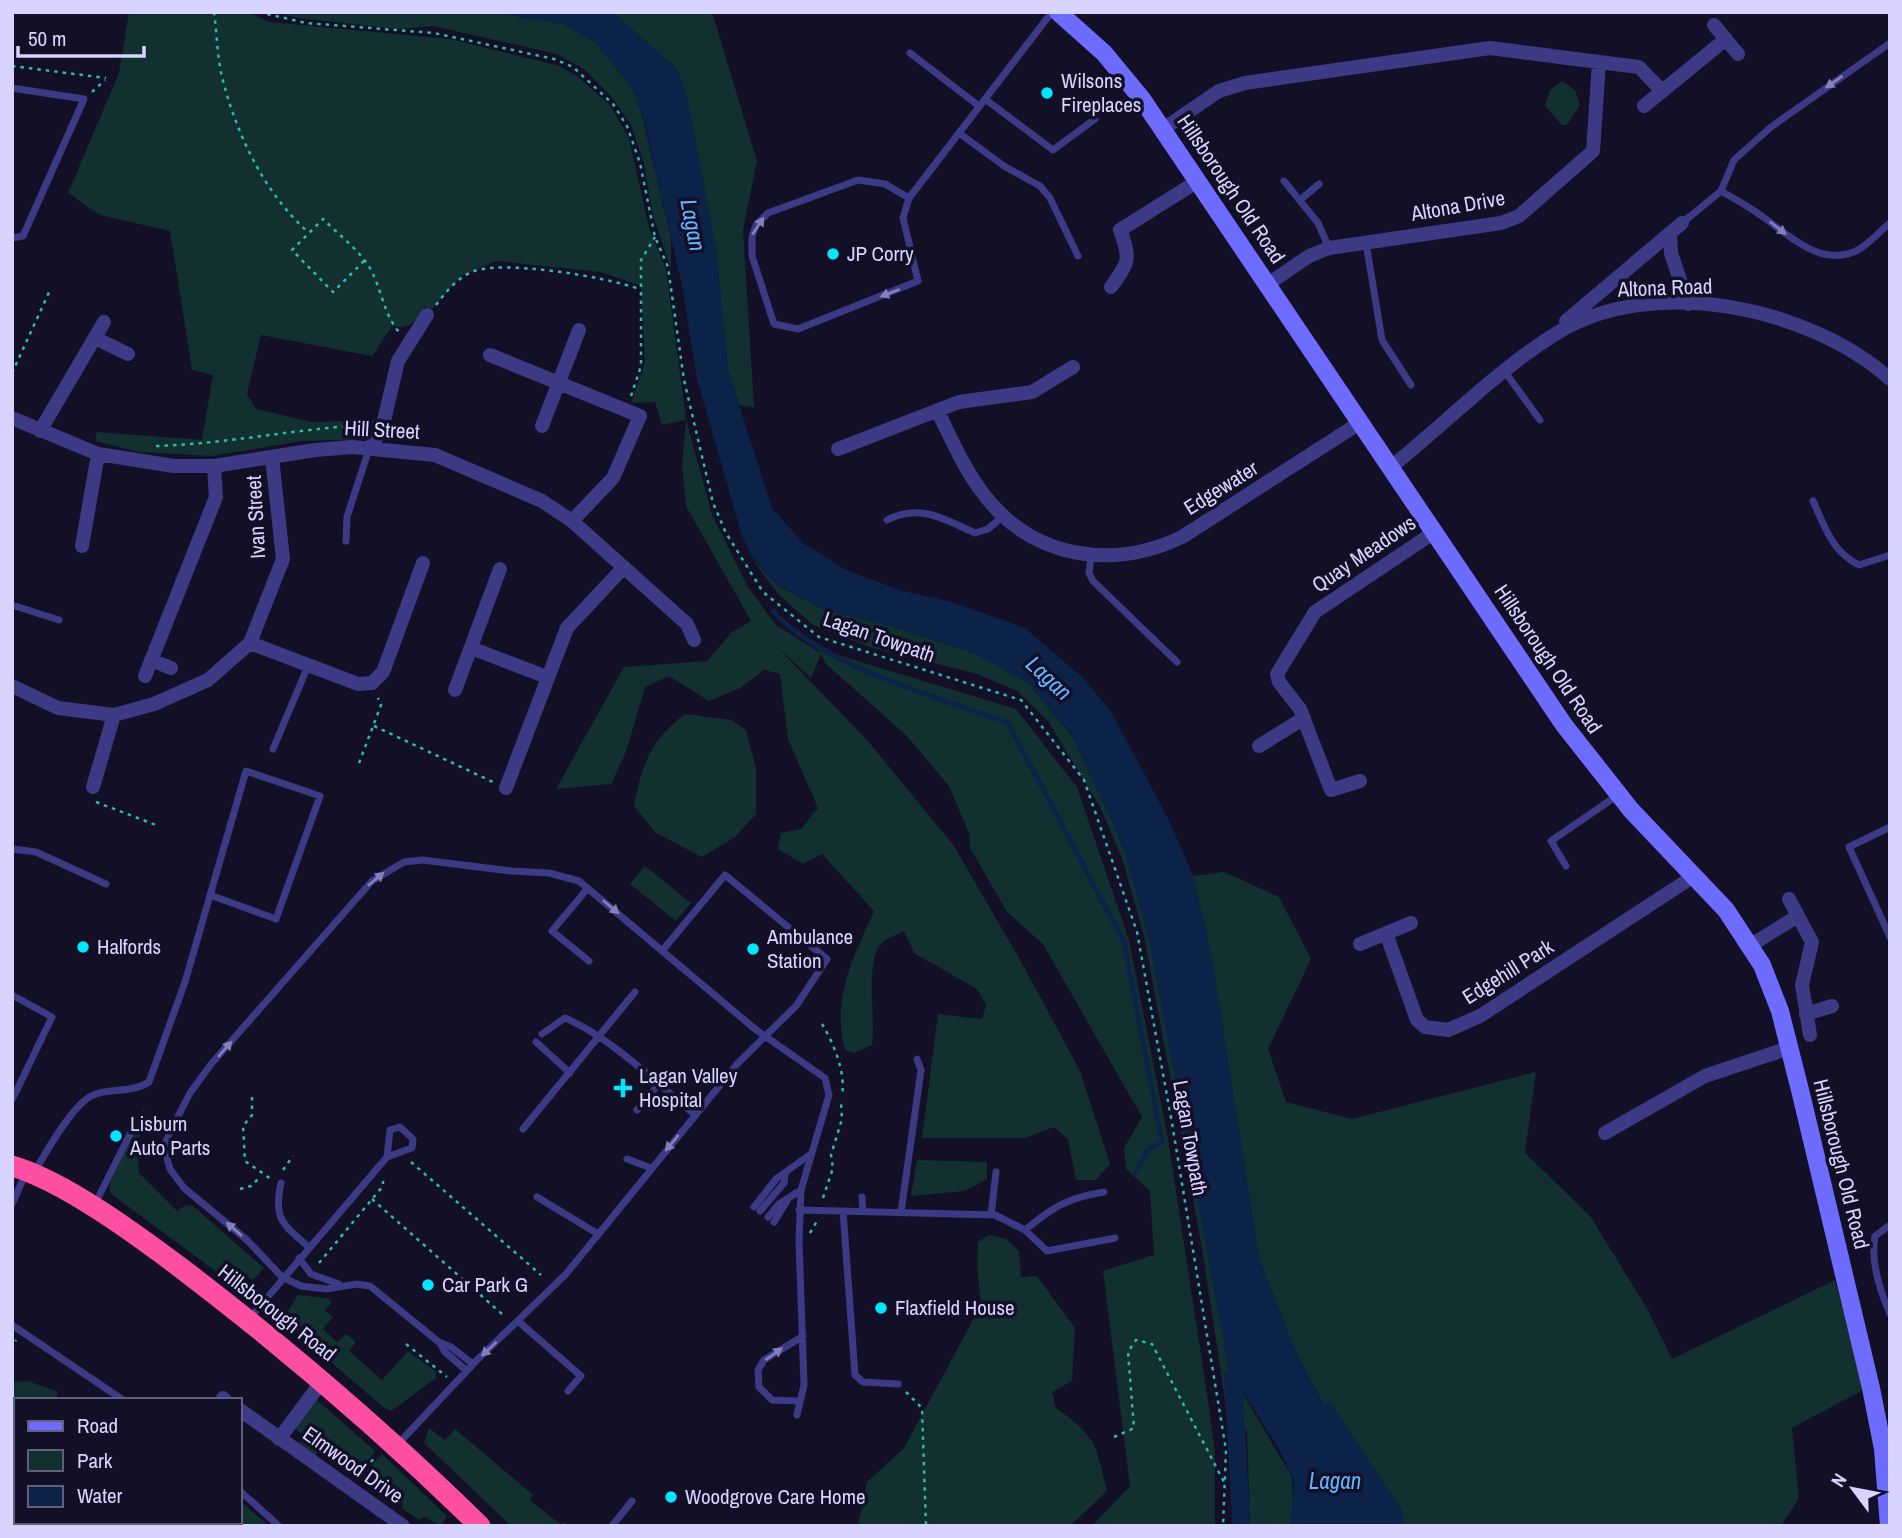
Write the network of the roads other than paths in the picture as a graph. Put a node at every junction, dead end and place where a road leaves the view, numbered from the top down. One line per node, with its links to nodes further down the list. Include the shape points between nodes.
1 (1052, 12): 11 (lane)
2 (1058, 12): 15 (street, Hillsborough Old Road, via 1104,53)
3 (1714, 25): 4 (street)
4 (1726, 40): 7 (street); 10 (street)
5 (1890, 43): 20 (lane, one-way to 20, via 1771,127 1734,160)
6 (910, 53): 12 (lane)
7 (1738, 54)
8 (1599, 62): 10 (street, via 1639,68); 15 (street, via 1490,48 1245,83 1219,91); 27 (street, Altona Drive, via 1593,151 1519,216 1502,223)
9 (12, 88): 26 (lane, via 84,99 23,236)
10 (1662, 91): 13 (street)
11 (985, 99): 12 (lane); 14 (lane, via 1053,150)
12 (979, 106): 16 (lane)
13 (1644, 106)
14 (1096, 119)
15 (1163, 129): 17 (street, Hillsborough Old Road)
16 (959, 133): 21 (lane); 29 (lane, via 1040,186)
17 (1198, 181): 30 (street, Hillsborough Old Road); 31 (street, via 1120,230 1129,255)
18 (1284, 181): 22 (lane)
19 (1318, 184): 22 (lane)
20 (1721, 191): 23 (lane); 24 (lane, one-way to 24, via 1816,253 1835,256 1857,251)
21 (909, 198): 21 (lane, one-way to 21, via 903,218 918,281 797,329 774,324 752,256 756,225 768,214 858,180 885,184)
22 (1300, 200): 28 (lane, via 1318,223)
23 (1682, 223): 25 (street)
24 (1890, 223)
25 (1670, 233): 32 (street, via 1671,253); 37 (street)
26 (12, 238)
27 (1366, 242): 28 (street, Altona Drive); 44 (lane, via 1382,340)
28 (1329, 248): 30 (street, Altona Drive)
29 (1078, 256)
30 (1268, 284): 48 (street, Hillsborough Old Road)
31 (1111, 287)
32 (1688, 304): 37 (street, Altona Road, via 1610,310 1584,319); 42 (street, Altona Road, via 1756,313 1812,329 1852,350)
33 (427, 315): 51 (street, via 398,361 382,429)
34 (104, 322): 36 (street)
35 (579, 330): 43 (street)
36 (95, 338): 38 (street); 50 (street)
37 (1533, 349): 41 (street, Altona Road)
38 (128, 354)
39 (491, 355): 43 (street)
40 (1073, 367): 45 (street, via 1032,392 959,402)
41 (1505, 372): 47 (lane); 56 (street, Altona Road)
42 (1890, 379)
43 (559, 383): 49 (street); 60 (street, via 640,416 613,478)
44 (1411, 386)
45 (938, 412): 52 (street); 58 (street, Edgewater, via 970,475)
46 (12, 418): 50 (street, Hill Street)
47 (1540, 420)
48 (1361, 422): 56 (street, Hillsborough Old Road); 65 (street, Edgewater, via 1182,537 1155,550)
49 (542, 426)
50 (40, 431): 53 (street, Hill Street)
51 (369, 449): 54 (street, Hill Street); 60 (street, Hill Street, via 435,455 462,464 542,501); 62 (lane, via 347,517)
52 (838, 449)
53 (98, 454): 55 (street, Hill Street, via 134,463); 63 (street)
54 (272, 457): 55 (street, Hill Street); 72 (street, Ivan Street, via 283,559)
55 (214, 466): 74 (street, Ivan Street, via 216,497)
56 (1391, 467): 61 (street, Hillsborough Old Road)
57 (1813, 501): 64 (lane, via 1844,558 1859,565)
58 (1003, 516): 59 (lane, via 982,533 915,511); 65 (street, Edgewater, via 1040,541)
59 (887, 520)
60 (572, 521): 67 (street, Hill Street)
61 (1436, 531): 83 (street, Quay Meadows, via 1315,612 1277,674); 89 (street, Hillsborough Old Road, via 1544,697)
62 (346, 541)
63 (82, 546)
64 (1890, 555)
65 (1091, 557): 75 (lane, via 1093,581)
66 (423, 563): 76 (street, via 383,672 372,683 358,684)
67 (624, 567): 71 (street, Hill Street, via 687,624); 79 (street, via 566,628)
68 (500, 569): 73 (street)
69 (12, 605): 70 (lane)
70 (58, 620)
71 (694, 640)
72 (250, 643): 76 (street); 82 (street, Ivan Street, via 208,680 154,704)
73 (471, 648): 79 (street); 81 (street)
74 (151, 660): 77 (street); 78 (street, Ivan Street)
75 (1177, 663)
76 (308, 665): 85 (lane)
77 (171, 668)
78 (145, 676)
79 (547, 677): 88 (street)
80 (12, 686): 82 (street, Ivan Street, via 58,708)
81 (455, 690)
82 (114, 715): 87 (street)
83 (1304, 718): 84 (street); 86 (street, Quay Meadows, via 1331,790)
84 (1259, 746)
85 (274, 749)
86 (1360, 781)
87 (93, 787)
88 (506, 788)
89 (1618, 795): 92 (lane, via 1551,841); 93 (street, Hillsborough Old Road)
90 (1890, 827): 101 (lane, via 1849,847)
91 (12, 849): 94 (lane, via 36,852)
92 (1566, 866)
93 (1694, 876): 100 (street, Edgehill Park, via 1500,1004 1448,1030 1425,1027 1417,1020); 103 (street, Hillsborough Old Road)
94 (106, 884)
95 (588, 888): 104 (lane, one-way to 104); 105 (lane, via 552,931); 151 (lane, one-way to 95, via 184,1188 166,1159 169,1134 212,1063 372,881 388,869 404,862 441,861 562,875)
96 (210, 895): 96 (lane, via 246,771 320,796 276,919); 128 (lane, via 149,1082 139,1089 91,1097)
97 (1789, 899): 98 (street)
98 (1798, 916): 103 (street); 109 (street, via 1812,942 1802,985)
99 (1411, 923): 100 (street)
100 (1386, 933): 102 (street)
101 (1890, 937)
102 (1360, 944)
103 (1751, 944): 115 (street, Hillsborough Old Road, via 1770,983)
104 (662, 951): 112 (lane); 112 (lane, via 725,875 827,959 796,1006)
105 (589, 961)
106 (635, 992): 113 (lane)
107 (12, 995): 119 (lane, via 52,1017)
108 (1832, 1006): 109 (street)
109 (1806, 1014): 111 (street)
110 (542, 1034): 113 (lane, via 565,1018)
111 (1810, 1035)
112 (765, 1036): 121 (lane); 125 (lane, via 825,1078 828,1085 827,1104)
113 (600, 1038): 117 (lane); 118 (lane)
114 (536, 1042): 117 (lane)
115 (1788, 1048): 123 (street, via 1705,1076); 169 (street, Hillsborough Old Road)
116 (917, 1059): 142 (lane, via 920,1070)
117 (570, 1073): 122 (lane)
118 (658, 1085): 120 (lane); 121 (lane)
119 (13, 1096)
120 (637, 1110)
121 (695, 1115): 129 (lane, one-way to 129)
122 (523, 1129)
123 (1605, 1133)
124 (130, 1134): 137 (lane)
125 (811, 1154): 132 (lane); 138 (lane, via 777,1178)
126 (627, 1159): 129 (lane)
127 (384, 1160): 127 (lane, via 412,1148 413,1139 400,1127 390,1130); 149 (lane)
128 (21, 1168): 136 (lane); 137 (highway, Hillsborough Road)
129 (651, 1168): 147 (lane)
130 (996, 1172): 143 (lane)
131 (281, 1183): 149 (lane, via 280,1219)
132 (801, 1189): 139 (lane); 144 (lane)
133 (1104, 1192): 146 (lane, via 1072,1197)
134 (537, 1197): 147 (lane)
135 (862, 1197): 141 (lane)
136 (12, 1204)
137 (93, 1208): 154 (highway, Hillsborough Road)
138 (757, 1209)
139 (799, 1210): 140 (lane); 157 (lane)
140 (843, 1211): 141 (lane); 162 (lane, via 855,1375 863,1382)
141 (863, 1211): 142 (lane)
142 (901, 1212): 143 (lane)
143 (991, 1215): 146 (lane)
144 (771, 1220)
145 (1890, 1225): 153 (lane, via 1875,1237 1874,1245)
146 (1025, 1230): 148 (lane, via 1047,1251)
147 (598, 1234): 155 (lane, via 566,1274)
148 (1115, 1238)
149 (309, 1247): 150 (lane)
150 (299, 1258): 151 (lane); 152 (lane, via 311,1274)
151 (282, 1276): 152 (lane, via 300,1286 326,1289); 154 (lane)
152 (343, 1285): 158 (lane, via 370,1286)
153 (1890, 1314)
154 (249, 1319): 161 (highway, Hillsborough Road)
155 (518, 1321): 159 (lane, one-way to 159); 163 (lane, via 580,1376)
156 (12, 1325): 164 (lane)
157 (803, 1335): 165 (lane, via 804,1385); 165 (lane, one-way to 157, via 772,1400 760,1387 758,1370 765,1360)
158 (440, 1343): 159 (lane); 160 (lane)
159 (473, 1364): 160 (lane)
160 (467, 1371): 170 (lane)
161 (323, 1380): 168 (street, Elmwood Drive); 170 (highway, Hillsborough Road)
162 (898, 1384)
163 (568, 1391)
164 (119, 1398)
165 (799, 1401): 167 (lane)
166 (242, 1411): 168 (street, Elmwood Drive)
167 (797, 1415)
168 (279, 1439): 174 (street, Elmwood Drive)
169 (1886, 1447): 177 (street, Hillsborough Old Road)
170 (389, 1448): 175 (highway, Hillsborough Road)
171 (242, 1493): 173 (lane)
172 (632, 1501): 176 (lane)
173 (279, 1526)
174 (402, 1526)
175 (480, 1526)
176 (612, 1526)
177 (1889, 1526)

